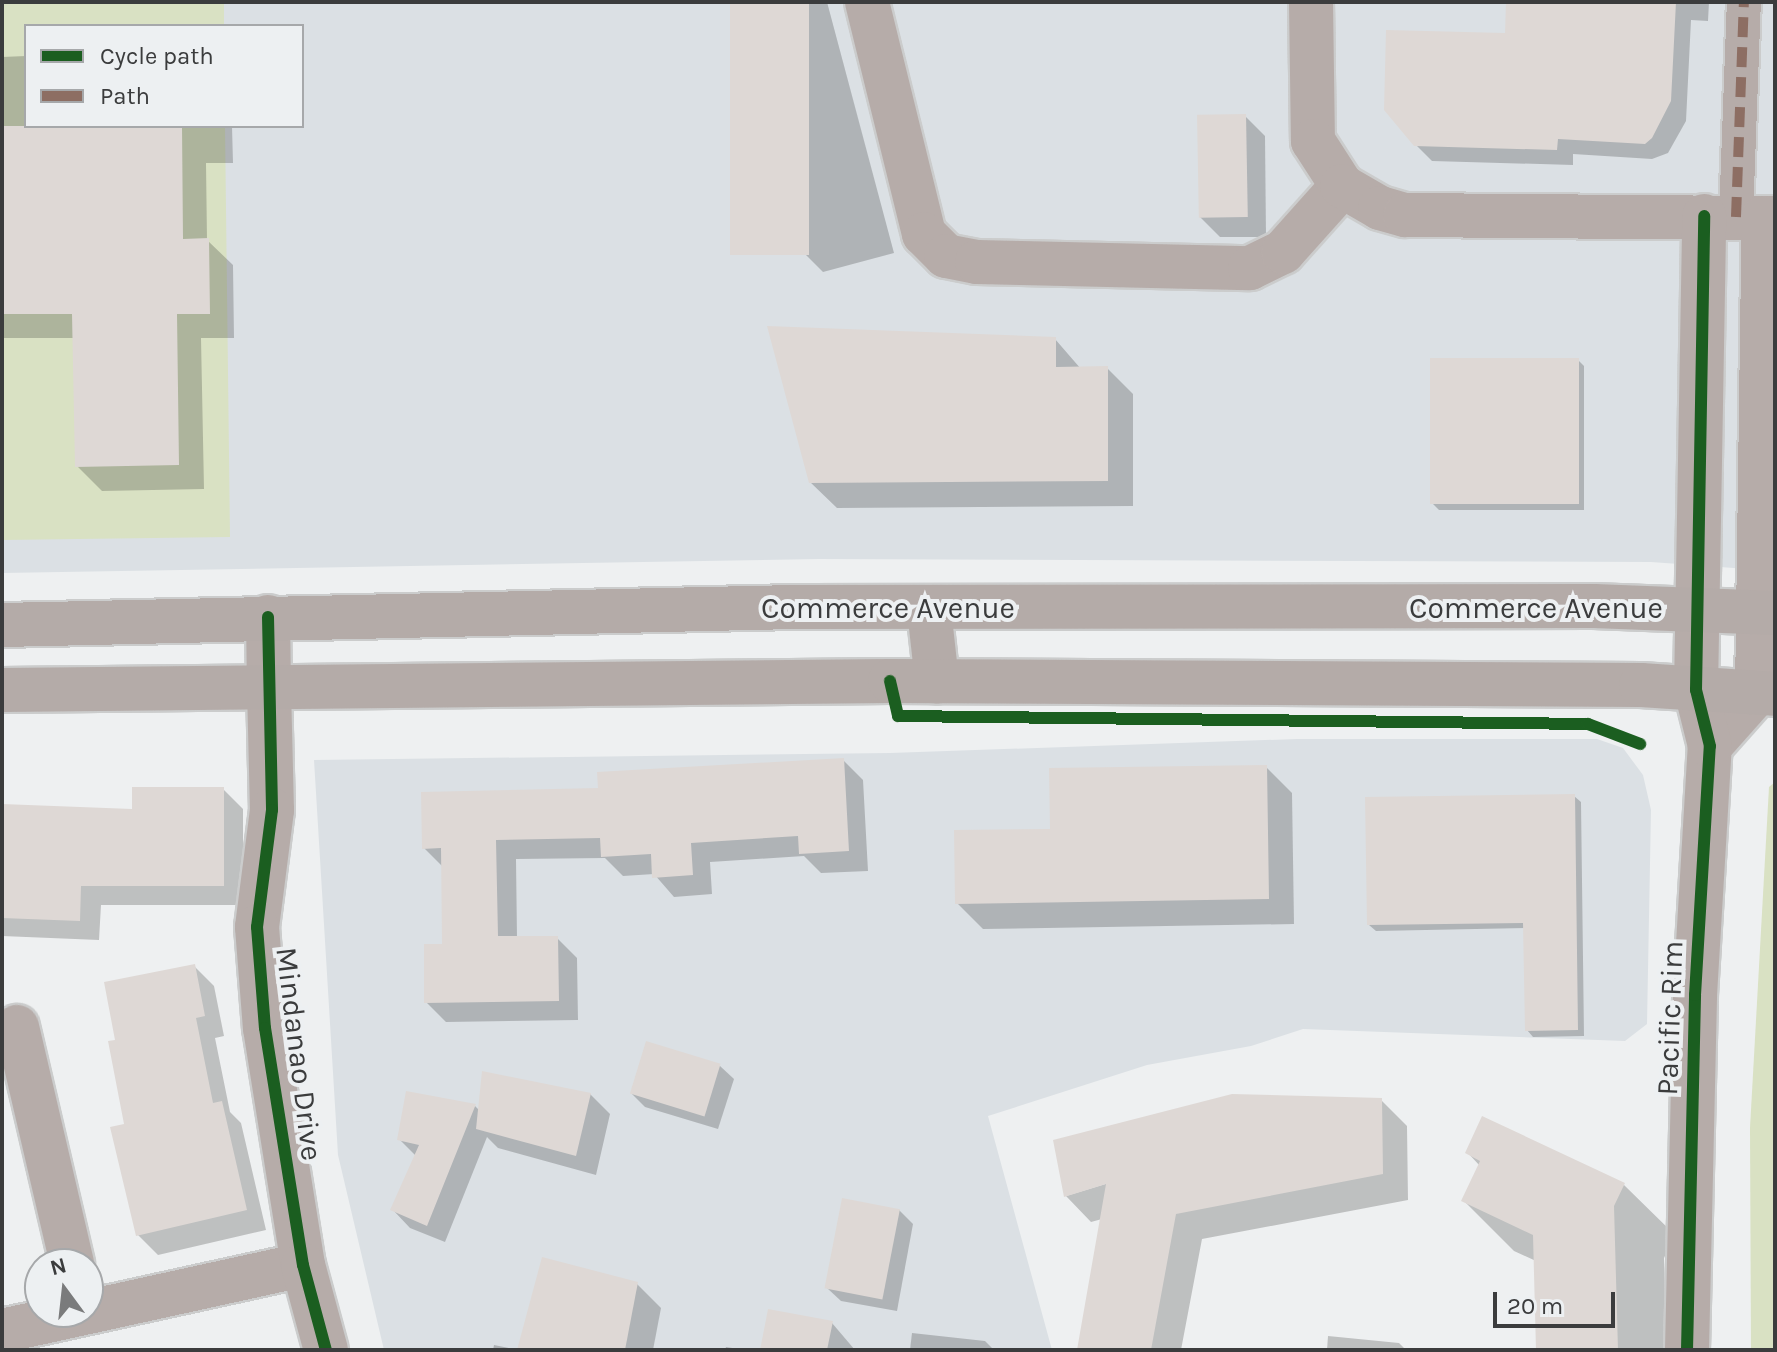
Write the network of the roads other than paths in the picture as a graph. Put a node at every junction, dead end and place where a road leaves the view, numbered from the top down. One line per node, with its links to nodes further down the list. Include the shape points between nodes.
1 (867, 2): 4 (street, via 924,234 946,256 977,262 1250,268 1283,252)
2 (1311, 2): 4 (street, via 1313,141)
3 (1744, 2): 5 (street)
4 (1342, 186): 5 (street, via 1380,208 1405,215)
5 (1745, 217): 7 (street, Pacific Rim); 8 (street)
6 (929, 609): 7 (main road, Commerce Avenue); 9 (main road, Commerce Avenue); 11 (main road)
7 (1699, 610): 8 (main road, Commerce Avenue); 14 (street, Pacific Rim)
8 (1767, 613): 15 (street)
9 (268, 617): 10 (main road, Commerce Avenue); 12 (street, Mindanao Drive)
10 (2, 625)
11 (937, 682): 12 (main road); 14 (main road, via 1641,685)
12 (269, 688): 13 (main road); 19 (street, Mindanao Drive, via 272,810 257,927 265,1028)
13 (2, 690)
14 (1696, 690): 15 (main road); 16 (street, Pacific Rim)
15 (1766, 693): 16 (street)
16 (1710, 746): 24 (street, Pacific Rim, via 1695,995)
17 (17, 1027): 18 (street)
18 (68, 1248)
19 (303, 1265): 20 (street); 23 (street, Mindanao Drive)
20 (104, 1321)
21 (53, 1328): 22 (street)
22 (2, 1331)
23 (326, 1350)
24 (1687, 1350)

